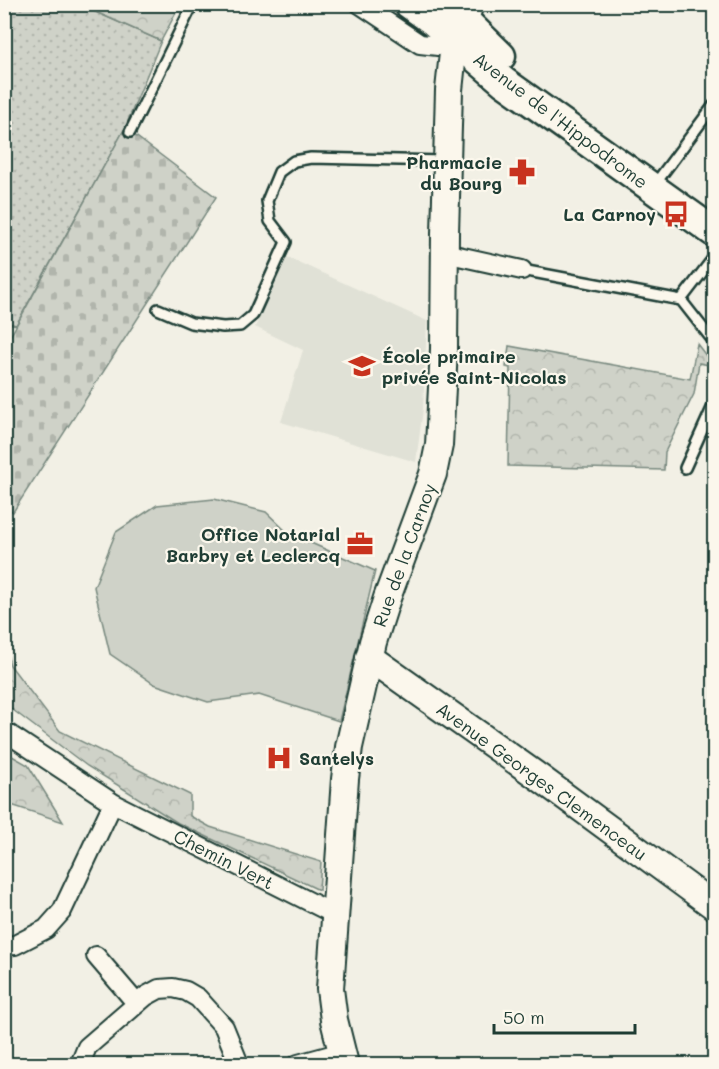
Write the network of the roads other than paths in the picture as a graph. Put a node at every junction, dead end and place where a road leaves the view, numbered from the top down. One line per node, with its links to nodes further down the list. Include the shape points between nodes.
1 (193, 4): 6 (lane)
2 (360, 4): 4 (street, via 420,44 438,46)
3 (409, 4): 4 (main road, Avenue de l'Hippodrome, via 434,22)
4 (460, 18): 7 (street, Rue de la Carnoy, via 451,72); 8 (main road, Avenue de l'Hippodrome, via 522,75); 10 (main road, Avenue de l'Hippodrome, via 504,82)
5 (714, 105): 8 (lane)
6 (130, 132)
7 (447, 162): 11 (street, Rue de la Carnoy); 15 (lane, via 311,158 294,161 279,172 267,201 270,222 286,242 254,315 240,326 223,327 191,323)
8 (661, 176): 9 (main road, Avenue de l'Hippodrome)
9 (714, 215)
10 (714, 232)
11 (445, 254): 13 (street); 19 (street, Rue de la Carnoy, via 438,453)
12 (714, 257): 14 (lane)
13 (522, 270): 14 (lane)
14 (681, 300): 16 (lane)
15 (158, 309)
16 (714, 342)
17 (714, 404): 18 (lane)
18 (686, 468)
19 (369, 657): 22 (street, Avenue Georges Clemenceau); 23 (street, Rue de la Carnoy, via 349,747)
20 (4, 731): 21 (street, Chemin Vert)
21 (113, 803): 23 (street, Chemin Vert); 24 (street, via 62,910 46,929 15,945)
22 (714, 906)
23 (334, 914): 27 (street, Rue de la Carnoy, via 330,989)
24 (4, 946)
25 (96, 956): 26 (street)
26 (136, 1004): 28 (street, via 87,1047); 29 (street, via 159,989 173,988 193,994 224,1027)
27 (344, 1058): 30 (street)
28 (80, 1065)
29 (239, 1065)
30 (298, 1065)

